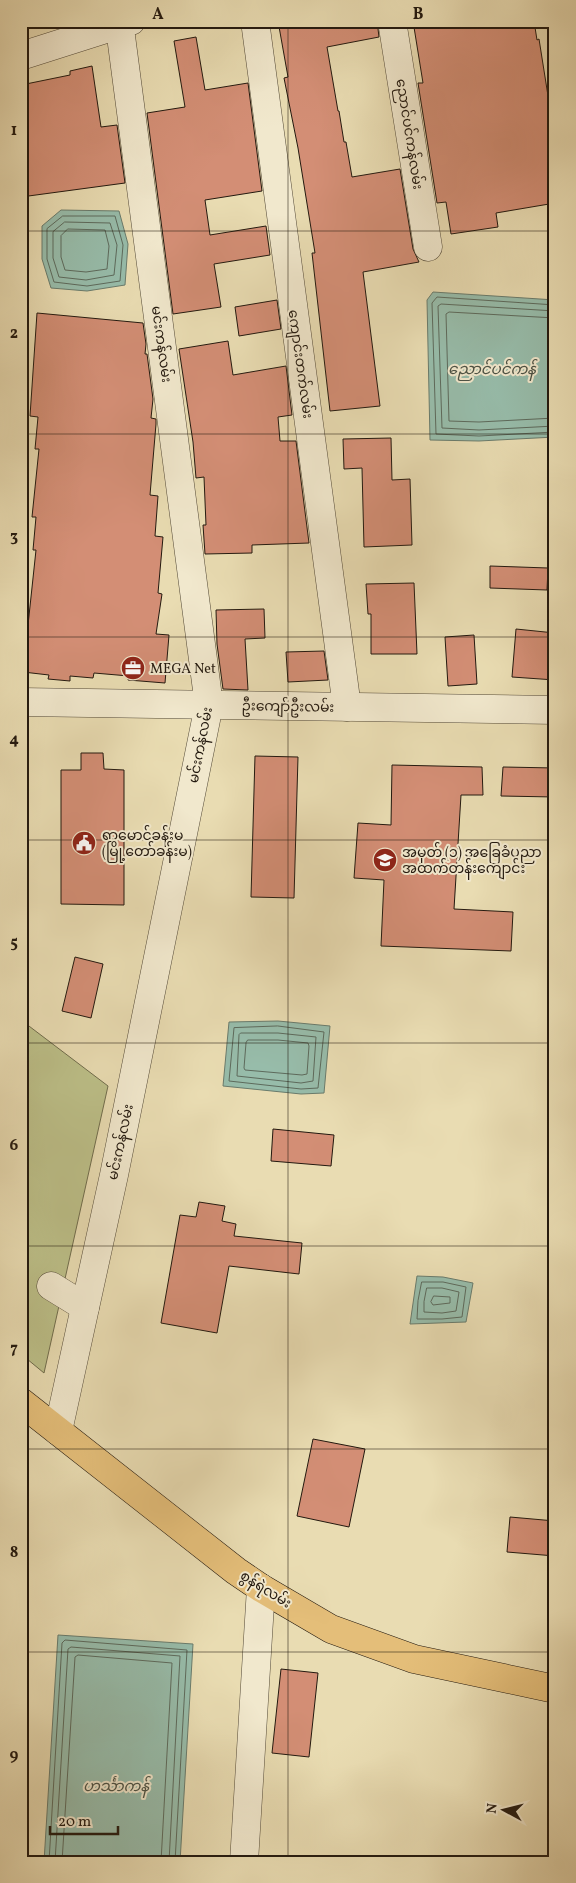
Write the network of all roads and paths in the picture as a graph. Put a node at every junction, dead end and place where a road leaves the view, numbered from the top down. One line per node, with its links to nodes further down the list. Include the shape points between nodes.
1 (255, 21): 8 (street, ကျောင်းတက်လမ်း)
2 (392, 21): 5 (street, ညောင်ပင်ကန်လမ်း)
3 (123, 22): 4 (street); 7 (street, မင်းကန်လမ်း)
4 (21, 56)
5 (428, 247)
6 (21, 702): 7 (street, ဦးကျော်ဦးလမ်း)
7 (209, 705): 8 (street, ဦးကျော်ဦးလမ်း); 11 (street, မင်းကန်လမ်း)
8 (347, 707): 9 (street, ဦးကျော်ဦးလမ်း)
9 (555, 710)
10 (51, 1286): 11 (street)
11 (85, 1306): 13 (street, မင်းကန်လမ်း)
12 (21, 1402): 13 (main road, စွန်ရဲလမ်း)
13 (58, 1431): 14 (main road, စွန်ရဲလမ်း)
14 (261, 1588): 15 (main road, စွန်ရဲလမ်း, via 331,1629 414,1659); 16 (street)
15 (555, 1689)
16 (244, 1862)

